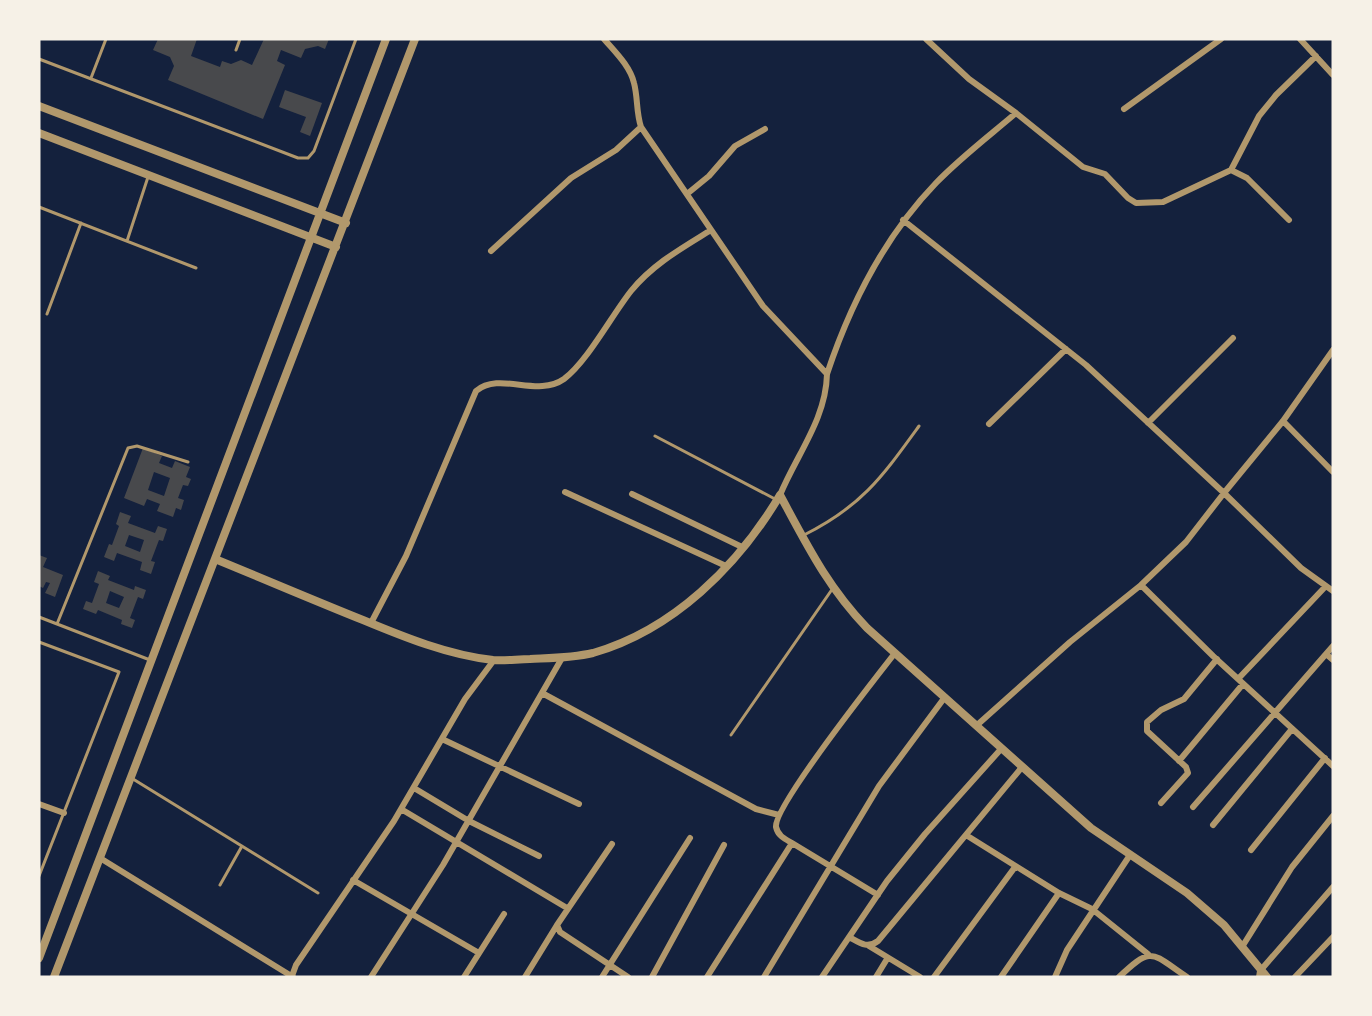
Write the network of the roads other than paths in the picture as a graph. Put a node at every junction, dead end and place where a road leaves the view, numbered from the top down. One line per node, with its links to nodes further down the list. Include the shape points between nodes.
1 (106, 39): 14 (lane)
2 (240, 39): 10 (lane)
3 (356, 39): 14 (lane, via 314,152 308,158 298,158)
4 (386, 39): 25 (street)
5 (415, 39): 29 (street)
6 (604, 39): 18 (street, via 629,70)
7 (926, 39): 17 (street, via 969,79)
8 (1221, 39): 16 (street)
9 (1300, 39): 11 (street)
10 (236, 50)
11 (1316, 56): 13 (street); 21 (street, via 1259,116)
12 (39, 59): 14 (lane)
13 (1333, 75)
14 (91, 78)
15 (39, 106): 25 (street)
16 (1124, 109)
17 (1016, 113): 21 (street, via 1083,167 1105,174 1136,203 1163,202); 26 (street, via 937,183)
18 (641, 127): 23 (street); 34 (street, via 616,150 571,178)
19 (765, 129): 23 (street, via 735,146)
20 (39, 133): 22 (street)
21 (1231, 170): 27 (street, via 1247,178)
22 (148, 175): 31 (street); 32 (lane)
23 (687, 194): 30 (street)
24 (39, 207): 28 (lane)
25 (321, 213): 29 (street); 31 (street)
26 (903, 220): 38 (street); 40 (street, via 854,307)
27 (1289, 220)
28 (81, 223): 32 (lane); 36 (lane)
29 (346, 223): 33 (street)
30 (711, 230): 40 (street, via 763,306); 61 (street, via 648,272 563,379 531,387 495,383 476,391 406,556)
31 (311, 238): 33 (street); 68 (street)
32 (127, 241): 35 (lane)
33 (336, 247): 54 (street)
34 (491, 251)
35 (196, 268)
36 (47, 314)
37 (1233, 338): 42 (street)
38 (1066, 349): 42 (street); 43 (street)
39 (1333, 350): 41 (street)
40 (827, 374): 51 (street, via 821,412)
41 (1283, 421): 47 (street); 49 (street)
42 (1148, 423): 49 (street)
43 (989, 424)
44 (919, 426): 52 (lane, via 869,492 844,513)
45 (655, 435): 51 (lane)
46 (188, 462): 62 (lane, via 137,446 128,448)
47 (1333, 471)
48 (565, 492): 55 (street)
49 (1224, 493): 56 (street, via 1186,542); 57 (street)
50 (632, 494): 53 (street)
51 (778, 498): 52 (street); 53 (street)
52 (802, 536): 58 (street)
53 (742, 547): 55 (street)
54 (215, 559): 61 (street); 87 (street)
55 (726, 566): 67 (street, via 699,594 664,621 630,640)
56 (1141, 585): 70 (street); 77 (street)
57 (1325, 587): 59 (street); 72 (street)
58 (833, 588): 65 (street); 79 (lane)
59 (1333, 591)
60 (39, 617): 62 (lane)
61 (371, 623): 69 (street, via 408,638)
62 (57, 624): 68 (lane)
63 (39, 642): 94 (lane, via 119,672)
64 (1333, 646): 66 (street)
65 (895, 653): 75 (street); 95 (street)
66 (1326, 654): 71 (street); 76 (street)
67 (562, 658): 69 (street); 74 (street)
68 (152, 660): 130 (street)
69 (494, 660): 80 (street)
70 (1217, 660): 72 (street); 83 (street, via 1184,699 1147,722 1147,731)
71 (1333, 660)
72 (1238, 679): 73 (street)
73 (1244, 684): 76 (street); 83 (street)
74 (542, 693): 84 (street); 95 (street, via 756,808)
75 (945, 697): 77 (street); 110 (street, via 879,786)
76 (1275, 712): 78 (street); 92 (street)
77 (976, 726): 81 (street)
78 (1292, 729): 82 (street); 98 (street)
79 (731, 735)
80 (442, 739): 84 (street); 88 (street)
81 (1001, 749): 86 (street); 118 (street, via 925,834)
82 (1325, 758): 85 (street); 106 (street)
83 (1179, 761): 89 (street, via 1186,767 1185,778)
84 (502, 765): 91 (street); 97 (street)
85 (1333, 766)
86 (1022, 767): 99 (street); 107 (street, via 1091,828)
87 (131, 778): 105 (lane); 109 (street)
88 (414, 788): 93 (street); 97 (street)
89 (1161, 802)
90 (39, 804): 94 (street)
91 (579, 804)
92 (1193, 807)
93 (401, 809): 101 (street); 113 (street)
94 (64, 813): 112 (lane)
95 (779, 815): 102 (street, via 776,826 780,836)
96 (1333, 816): 127 (street, via 1292,867)
97 (469, 821): 101 (street); 108 (street)
98 (1213, 825)
99 (966, 835): 111 (street); 126 (street, via 878,941)
100 (690, 838): 132 (street)
101 (456, 843): 119 (street); 121 (street)
102 (792, 843): 110 (street); 142 (street)
103 (612, 844): 119 (street)
104 (724, 845): 141 (street)
105 (242, 846): 114 (lane); 116 (lane)
106 (1251, 850)
107 (1130, 855): 120 (street); 127 (street, via 1186,893 1224,925)
108 (539, 856)
109 (100, 858): 134 (street); 135 (street)
110 (831, 867): 118 (street); 143 (street)
111 (1015, 867): 117 (street, via 1023,868); 147 (street)
112 (39, 876)
113 (353, 880): 121 (street); 134 (street, via 296,965)
114 (220, 885)
115 (1333, 887): 133 (street)
116 (318, 893)
117 (1059, 893): 120 (street); 148 (street)
118 (878, 895): 124 (street)
119 (567, 908): 123 (street)
120 (1092, 909): 129 (street); 149 (street)
121 (412, 914): 128 (street); 136 (street)
122 (504, 915): 128 (street)
123 (557, 925): 132 (street, via 560,932); 138 (street)
124 (849, 937): 126 (street); 144 (street)
125 (1333, 937): 152 (street)
126 (868, 946): 131 (street)
127 (1242, 947): 133 (street)
128 (479, 953): 137 (street)
129 (1148, 954): 150 (street); 151 (street)
130 (39, 958)
131 (887, 959): 145 (street); 146 (street)
132 (609, 964): 139 (street); 140 (street)
133 (1262, 975)
134 (293, 976)
135 (54, 977)
136 (370, 977)
137 (464, 977)
138 (525, 977)
139 (602, 977)
140 (628, 977)
141 (652, 977)
142 (707, 977)
143 (764, 977)
144 (822, 977)
145 (876, 977)
146 (920, 977)
147 (934, 977)
148 (1001, 977)
149 (1055, 977)
150 (1119, 977)
151 (1186, 977)
152 (1295, 977)

